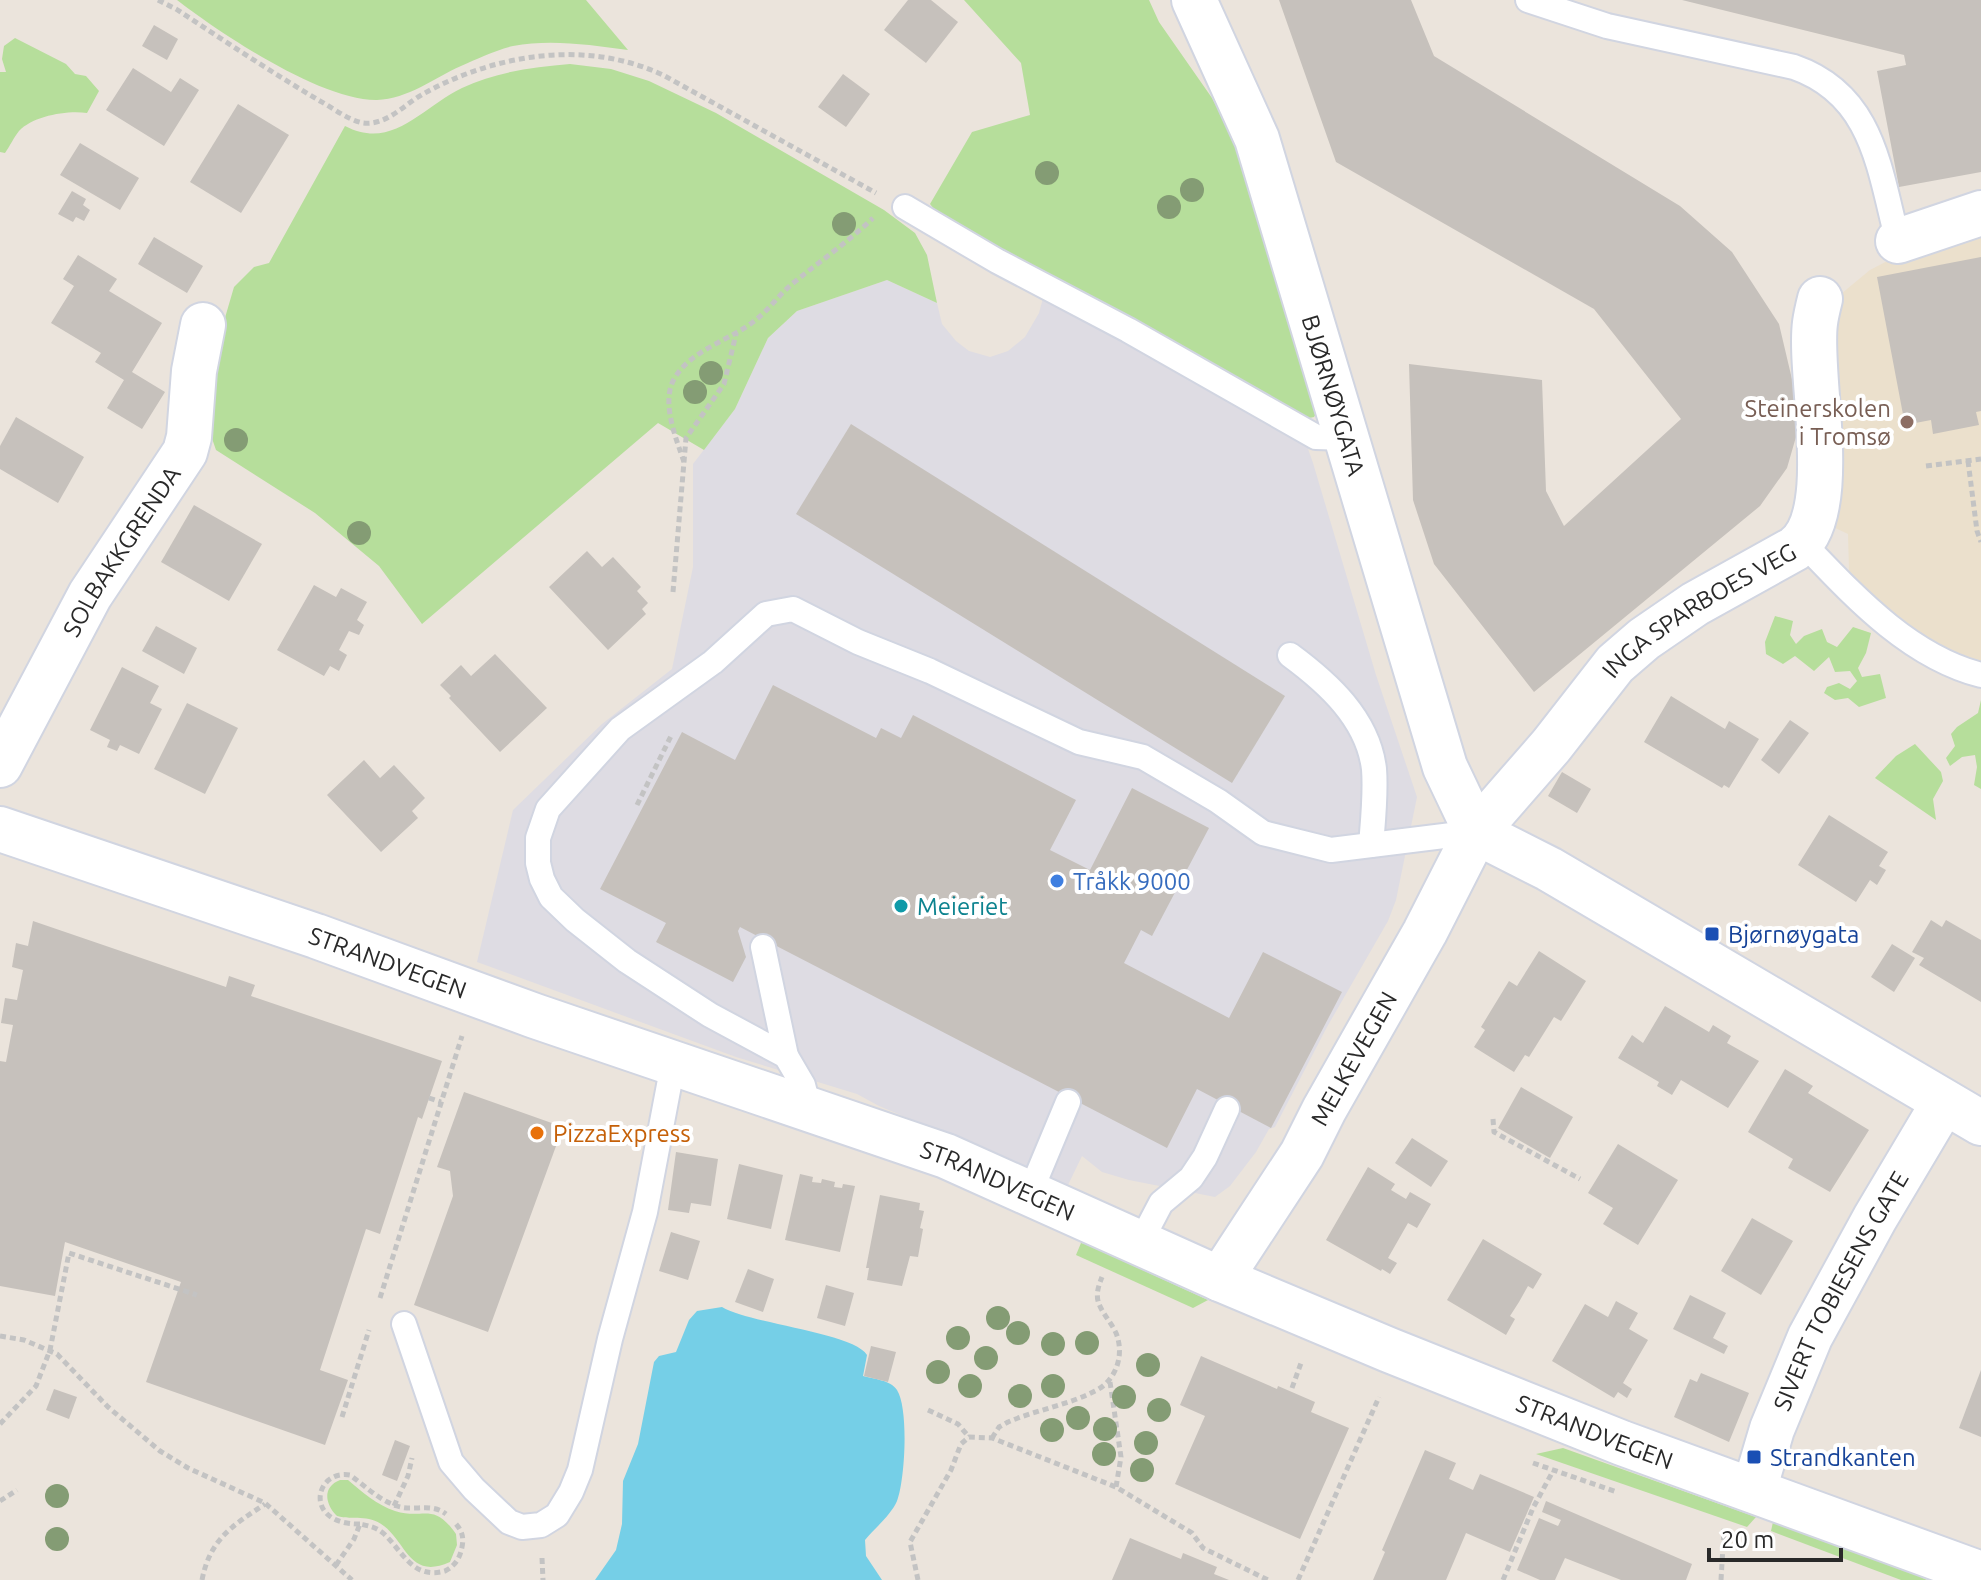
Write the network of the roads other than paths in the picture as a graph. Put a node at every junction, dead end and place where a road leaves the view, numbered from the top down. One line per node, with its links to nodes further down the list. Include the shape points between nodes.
1 (1194, 0): 8 (street, BJØRNØYGATA, via 1257,139)
2 (1528, 0): 5 (lane, via 1607,26 1794,67 1829,84 1862,120)
3 (898, 204): 8 (lane, via 1316,437)
4 (1981, 213): 5 (street)
5 (1898, 241)
6 (1820, 299): 9 (street, INGA SPARBOES VEG, via 1814,324 1818,506)
7 (203, 325): 12 (street, SOLBAKKGRENDA, via 185,452 90,595)
8 (1346, 438): 14 (street, BJØRNØYGATA, via 1445,767)
9 (1803, 543): 11 (lane, via 1888,624 1937,657); 14 (street, INGA SPARBOES VEG, via 1695,604 1615,664)
10 (1290, 655): 15 (lane, via 1342,701 1364,732 1374,770)
11 (1981, 675)
12 (0, 765)
13 (0, 829): 18 (street, STRANDVEGEN)
14 (1476, 832): 15 (lane); 22 (street, via 1549,869); 25 (street, MELKEVEGEN, via 1302,1154)
15 (1371, 845): 17 (lane, via 1331,850 1263,833 1143,757 1079,742 793,609 766,614 713,662 620,729 548,809 538,838 538,863 551,897 627,961)
16 (763, 947): 17 (lane)
17 (786, 1056): 20 (lane)
18 (673, 1064): 20 (street, STRANDVEGEN); 26 (lane, via 645,1212 580,1470 557,1515 541,1525 509,1522 451,1462)
19 (1068, 1102): 23 (lane)
20 (809, 1108): 23 (street, STRANDVEGEN, via 946,1156)
21 (1227, 1109): 24 (lane, via 1205,1157 1191,1178 1161,1203)
22 (1962, 1112): 27 (street, SIVERT TOBIESENS GATE, via 1889,1195 1810,1337 1772,1429)
23 (1030, 1193): 24 (street, STRANDVEGEN)
24 (1140, 1243): 25 (street, STRANDVEGEN)
25 (1220, 1279): 27 (street, STRANDVEGEN, via 1622,1443)
26 (404, 1324)
27 (1754, 1490): 28 (street, STRANDVEGEN)
28 (1981, 1574)

